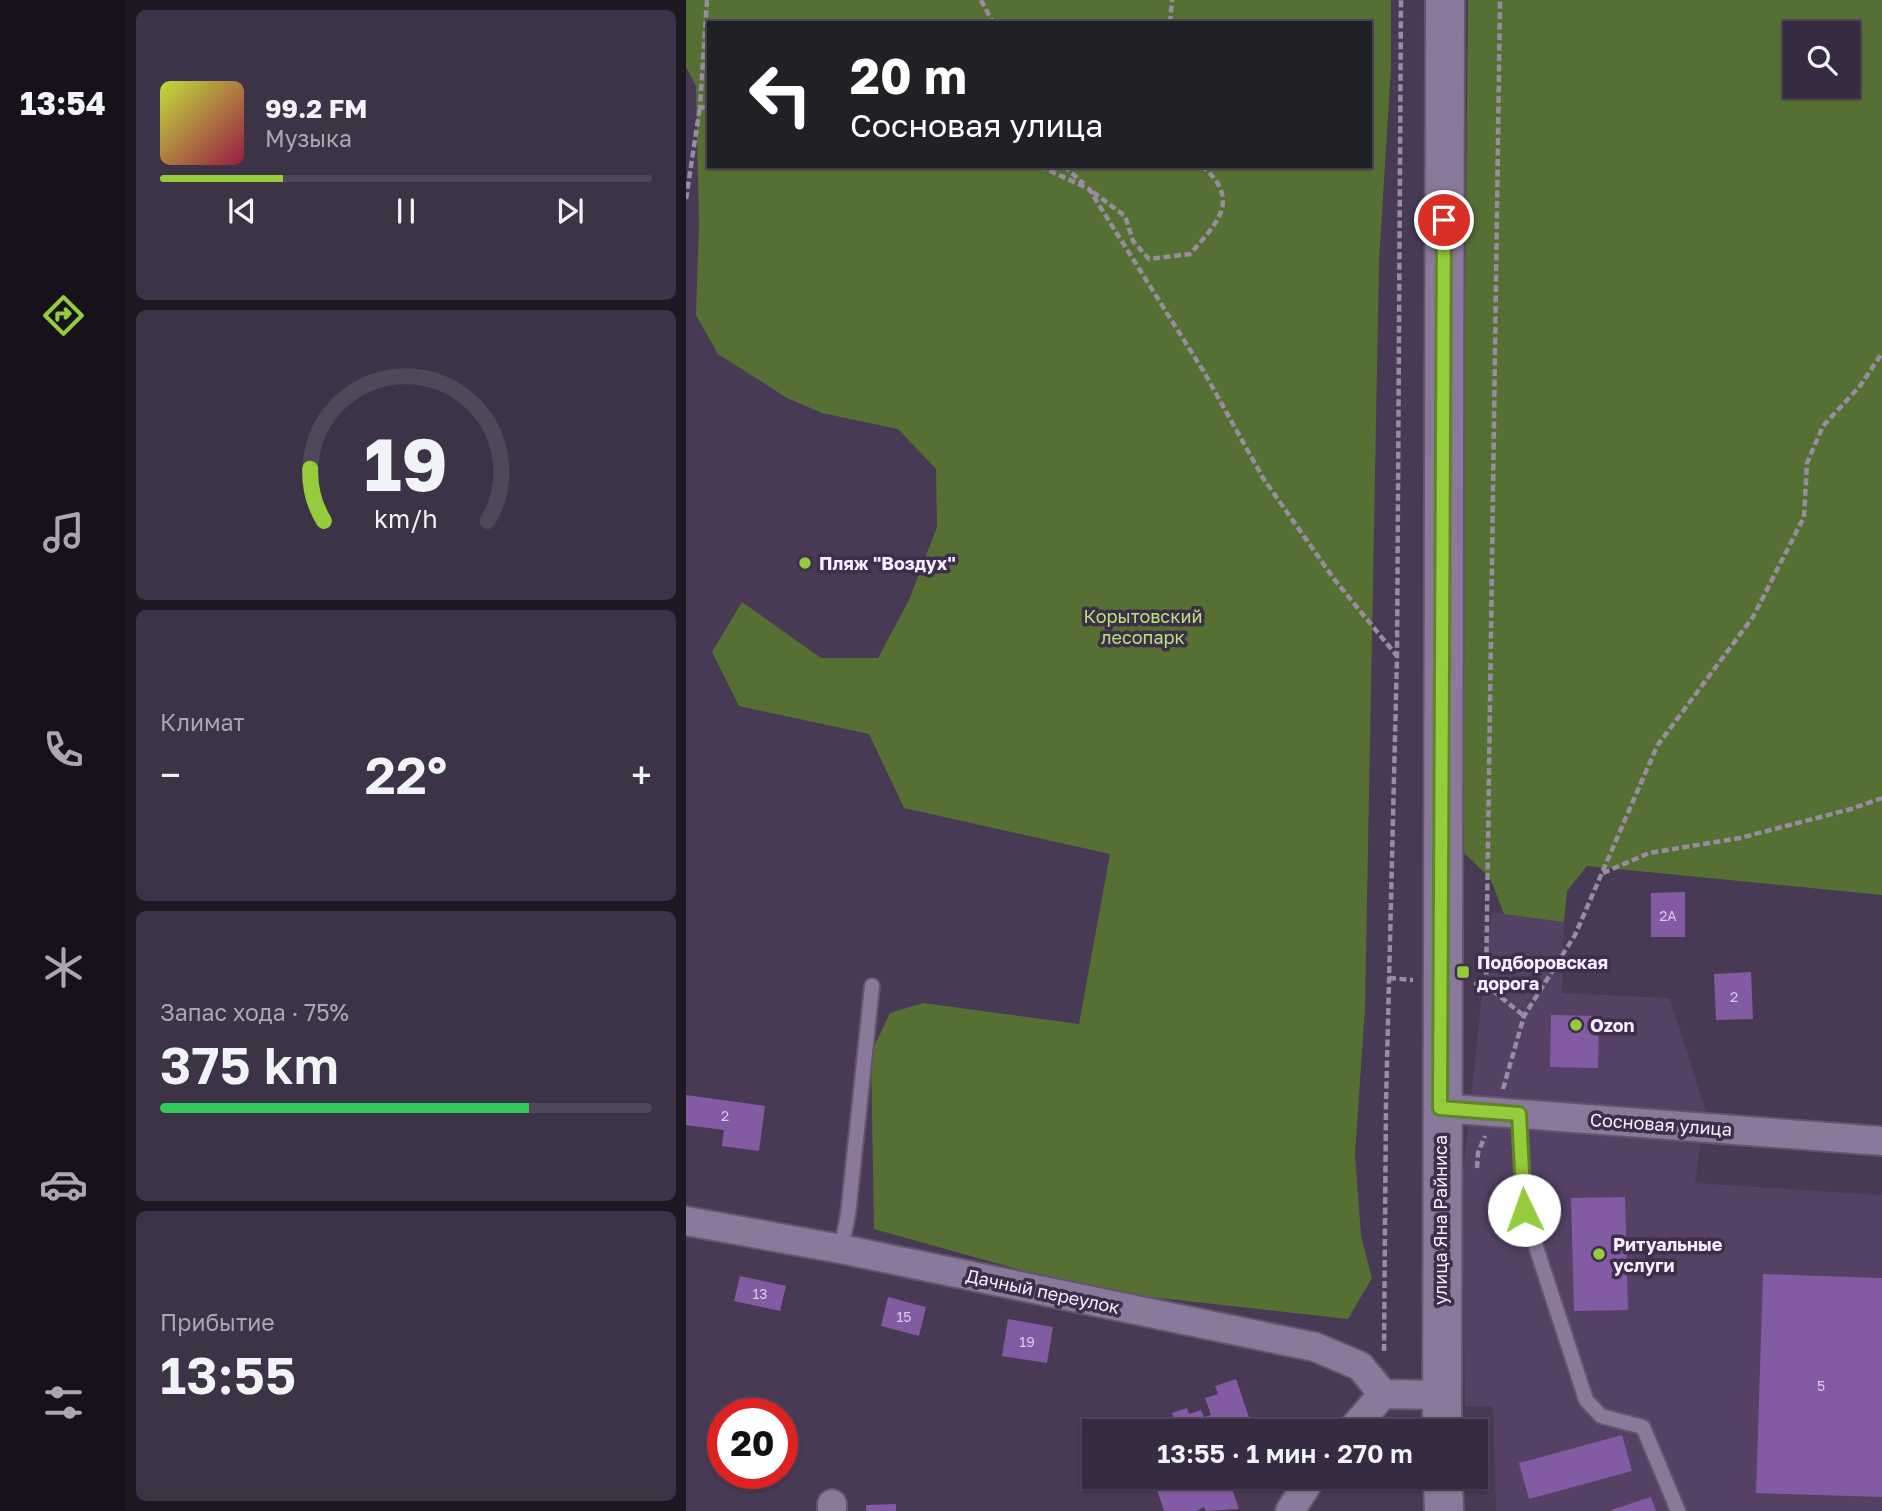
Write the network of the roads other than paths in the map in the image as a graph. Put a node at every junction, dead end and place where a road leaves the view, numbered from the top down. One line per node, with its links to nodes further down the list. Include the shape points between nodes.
1 (1445, 0): 3 (street, улица Яна Райниса)
2 (872, 986): 7 (lane)
3 (1440, 1108): 4 (street, Сосновая улица); 9 (street, улица Яна Райниса)
4 (1508, 1113): 5 (street, Сосновая улица); 15 (lane, via 1524,1210 1586,1399 1601,1416 1643,1427)
5 (1882, 1141)
6 (686, 1221): 7 (street, Дачный переулок)
7 (841, 1249): 8 (street, Дачный переулок, via 1315,1347 1360,1366)
8 (1383, 1394): 9 (street); 10 (street)
9 (1441, 1413)
10 (1361, 1419)
11 (1304, 1489): 13 (street)
12 (1443, 1489): 14 (street)
13 (1290, 1511)
14 (1444, 1511)
15 (1678, 1511)

